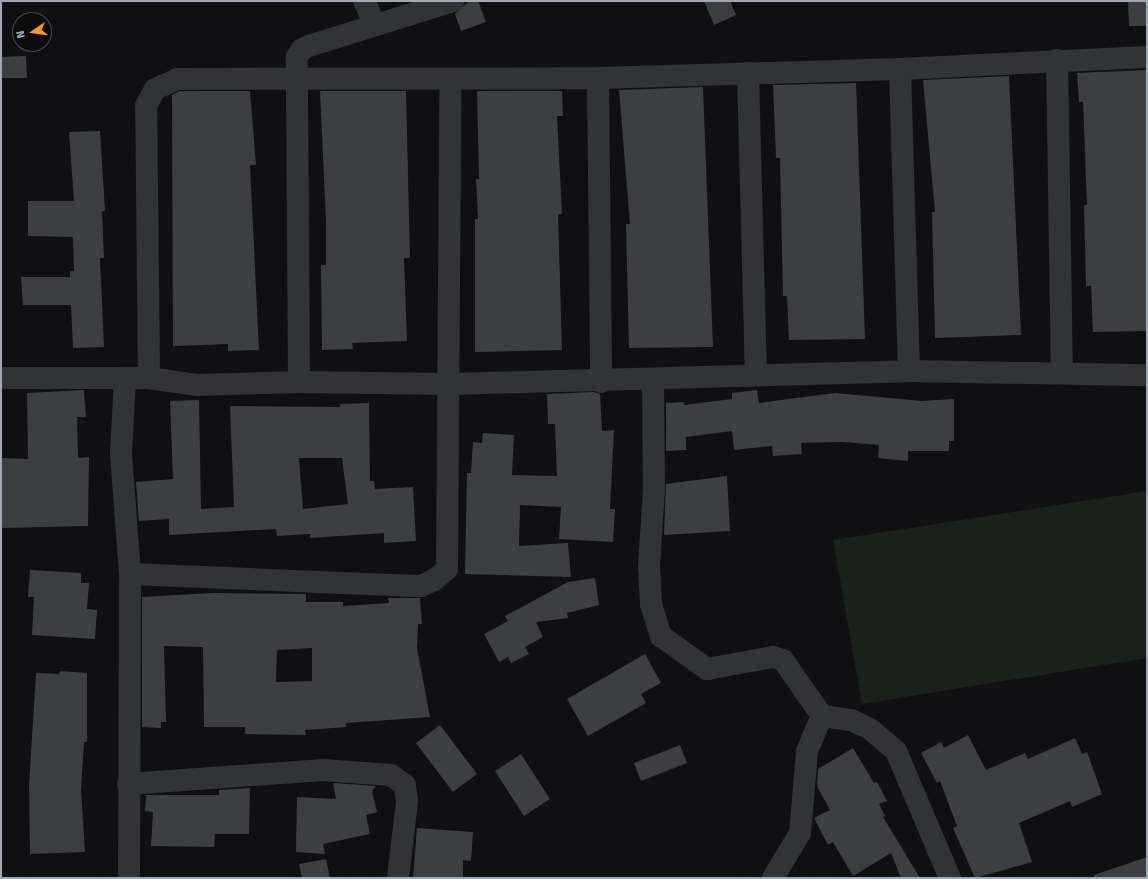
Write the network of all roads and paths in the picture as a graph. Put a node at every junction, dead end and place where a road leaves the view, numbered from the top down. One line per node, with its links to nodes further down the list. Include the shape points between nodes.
1 (364, 1): 3 (street)
2 (453, 1): 3 (street)
3 (374, 25): 8 (street, via 302,49 297,57)
4 (1147, 57): 5 (street)
5 (1057, 60): 6 (street); 12 (street)
6 (900, 70): 7 (street); 11 (street)
7 (748, 72): 9 (street); 13 (street)
8 (300, 77): 10 (street); 17 (street, via 177,79 155,89 146,106); 19 (street)
9 (598, 78): 10 (street); 20 (street)
10 (450, 80): 21 (street)
11 (909, 371): 12 (street); 13 (street)
12 (1062, 372): 14 (street)
13 (756, 374): 18 (street)
14 (1147, 375)
15 (1, 378): 16 (street)
16 (125, 378): 17 (street); 22 (street, via 121,454)
17 (149, 378): 19 (street, via 197,385)
18 (653, 381): 20 (street); 23 (street, via 654,489 649,566 651,604 661,636 708,670 773,657 783,660)
19 (298, 382): 21 (street)
20 (602, 382): 21 (street)
21 (450, 384): 22 (street, via 447,569 434,580 421,586)
22 (130, 574): 24 (street)
23 (822, 716): 27 (street, via 807,751 800,833); 28 (street, via 851,720 870,729 896,751)
24 (128, 784): 25 (street); 26 (street, via 323,770 391,775 405,785 407,802)
25 (129, 878)
26 (398, 878)
27 (773, 878)
28 (950, 878)

